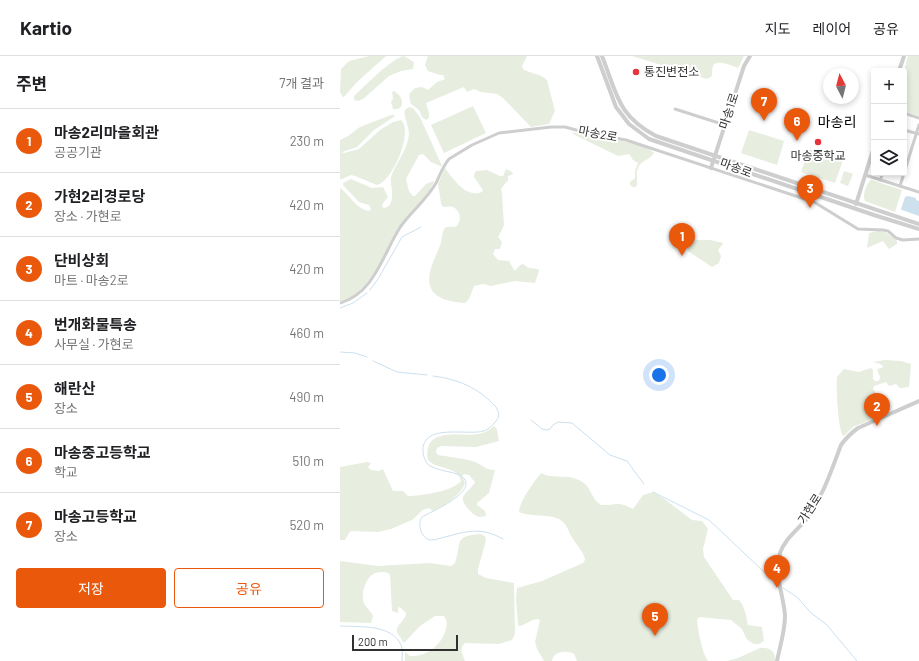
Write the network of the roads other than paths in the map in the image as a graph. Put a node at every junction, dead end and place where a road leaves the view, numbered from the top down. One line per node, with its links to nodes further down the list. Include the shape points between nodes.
1 (597, 56): 14 (street, 마송로, via 616,107 629,124 649,139)
2 (602, 56): 14 (street, 마송로, via 622,106 631,119 656,136)
3 (750, 56): 9 (street, 마송1로, via 744,66)
4 (904, 56): 5 (street)
5 (900, 68)
6 (675, 109): 9 (street)
7 (907, 114): 8 (street)
8 (919, 118)
9 (725, 125): 14 (street, 마송1로)
10 (919, 125): 12 (street)
11 (907, 131): 12 (street)
12 (918, 134): 19 (street)
13 (871, 156): 16 (street)
14 (714, 158): 15 (street, 마송1로); 21 (street, 마송로); 22 (street, 마송로)
15 (711, 168): 25 (street, 마송2로, via 814,202 858,229 884,230 903,240); 26 (street, 마송2로, via 626,140 565,127 525,129 494,135 449,159 433,187 402,226 373,278 355,296)
16 (865, 175): 18 (street); 21 (street)
17 (882, 176): 18 (street)
18 (880, 180): 19 (street)
19 (900, 186): 20 (street)
20 (919, 192)
21 (856, 203): 22 (street); 23 (street, 마송로)
22 (854, 209): 24 (street, 마송로)
23 (919, 224)
24 (919, 229)
25 (919, 239)
26 (340, 303)
27 (919, 401): 28 (street, 가현로, via 850,434 841,445 813,509 782,548 778,568 785,619)
28 (777, 661)

